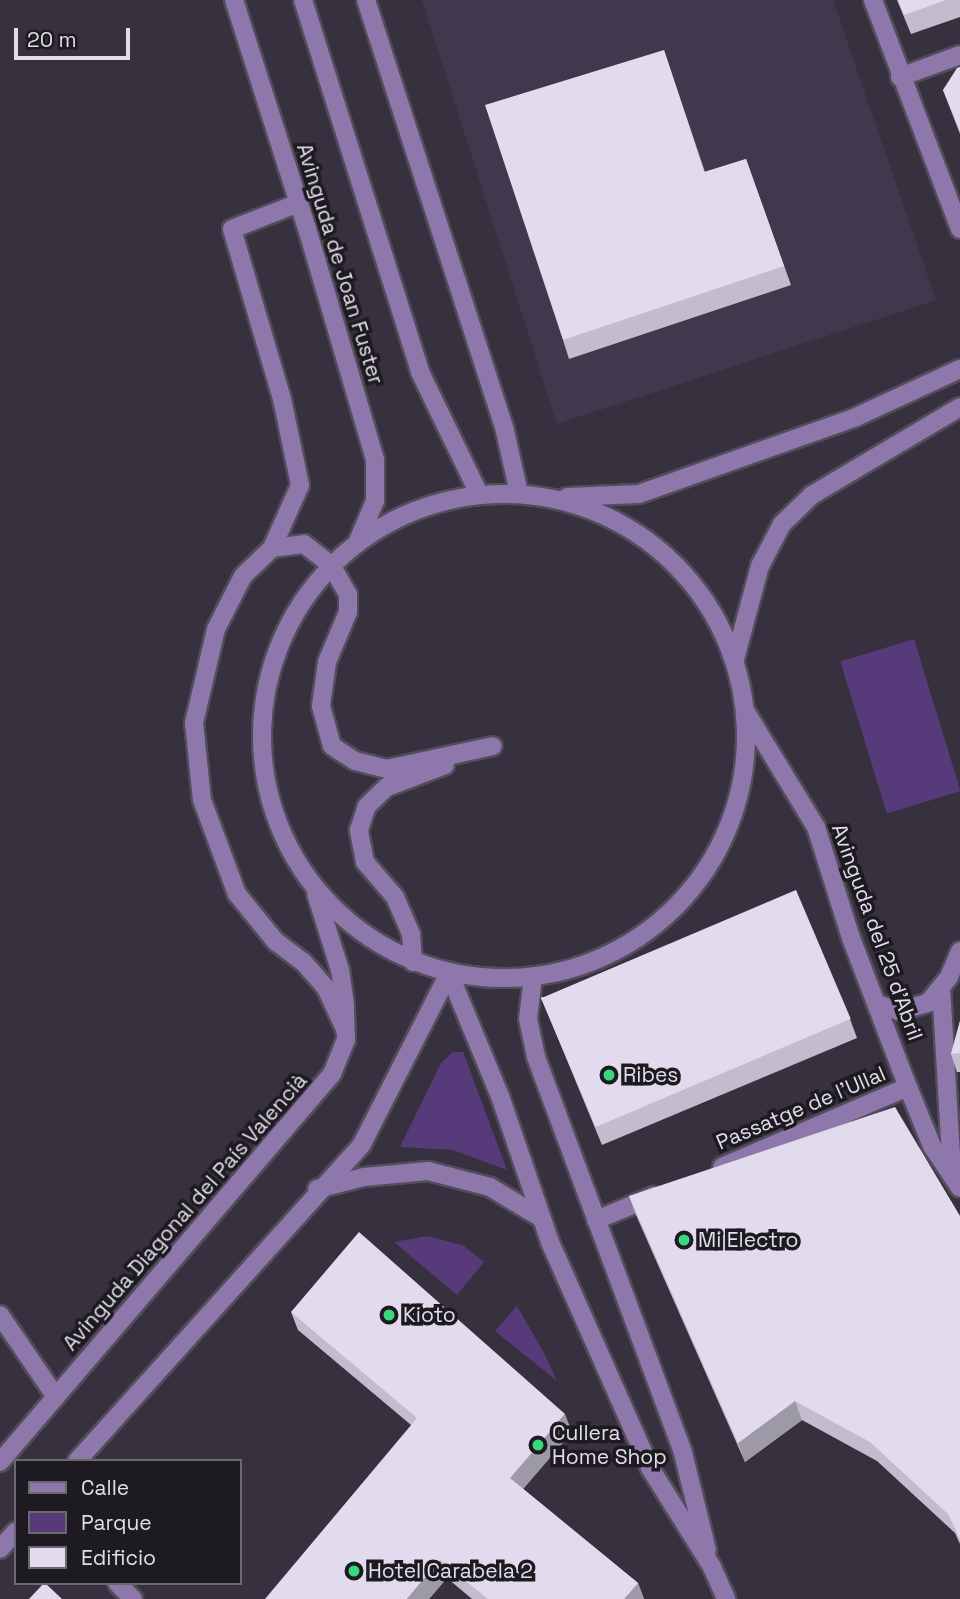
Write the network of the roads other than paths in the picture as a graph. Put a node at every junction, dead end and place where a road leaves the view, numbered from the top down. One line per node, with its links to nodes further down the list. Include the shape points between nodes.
1 (234, 0): 7 (street, Avinguda de Joan Fuster)
2 (303, 0): 12 (street, Avinguda de Joan Fuster, via 420,372)
3 (366, 0): 11 (street, via 505,431)
4 (873, 0): 6 (street)
5 (960, 55): 6 (street)
6 (900, 77): 8 (street)
7 (299, 203): 14 (street, Avinguda de Joan Fuster, via 375,460 376,501); 15 (street, via 232,229 282,399 300,485)
8 (960, 229)
9 (960, 369): 13 (street, via 844,421 639,494)
10 (960, 407): 17 (street, via 812,495 782,524 760,566)
11 (519, 493): 12 (street); 13 (street)
12 (479, 494): 14 (street, via 415,509)
13 (558, 498): 17 (street, via 605,514 648,539 685,573 715,613)
14 (358, 541): 16 (street)
15 (272, 548): 16 (street, via 304,544); 26 (street, via 243,576 216,629 194,723 202,800 237,894 276,942 303,961 326,988)
16 (331, 565): 19 (street, via 290,622 265,688 261,758 278,827); 21 (street, via 348,594 348,612 327,662 321,706 332,746 355,761 387,769 494,746 387,787 367,806 359,830 365,862 395,897 411,934)
17 (735, 659): 18 (street)
18 (746, 712): 23 (street, via 741,787 715,857 667,915 605,957); 25 (street, Avinguda del 25 d'Abril, via 816,827)
19 (313, 887): 21 (street, via 342,918); 26 (street, Avinguda Diagonal del País Valencià, via 340,970)
20 (960, 951): 24 (street)
21 (413, 962): 22 (street)
22 (449, 973): 23 (street, via 491,979); 31 (street, via 362,1144); 32 (street, via 500,1096)
23 (533, 977): 33 (street, via 528,1019 536,1057)
24 (941, 988): 25 (street, via 928,1003 898,1011); 29 (street, Avinguda del 25 d'Abril)
25 (877, 1004): 27 (street, Avinguda del 25 d'Abril)
26 (345, 1029): 35 (street, Avinguda Diagonal del País Valencià, via 346,1040 332,1074 311,1102)
27 (908, 1087): 28 (street, Passatge de l'Ullal); 29 (street, Avinguda del 25 d'Abril, via 932,1146)
28 (709, 1172)
29 (956, 1182)
30 (671, 1188): 33 (street)
31 (317, 1189): 32 (street, via 364,1177 428,1171 490,1187); 36 (street)
32 (541, 1218): 40 (street, via 649,1468)
33 (596, 1220): 40 (street, via 684,1453)
34 (0, 1315): 35 (street)
35 (56, 1397): 37 (street, Avinguda Diagonal del País Valencià)
36 (79, 1459)
37 (0, 1462)
38 (14, 1533): 39 (street)
39 (0, 1549)
40 (712, 1567): 43 (street)
41 (119, 1585): 42 (street)
42 (133, 1599)
43 (726, 1599)

